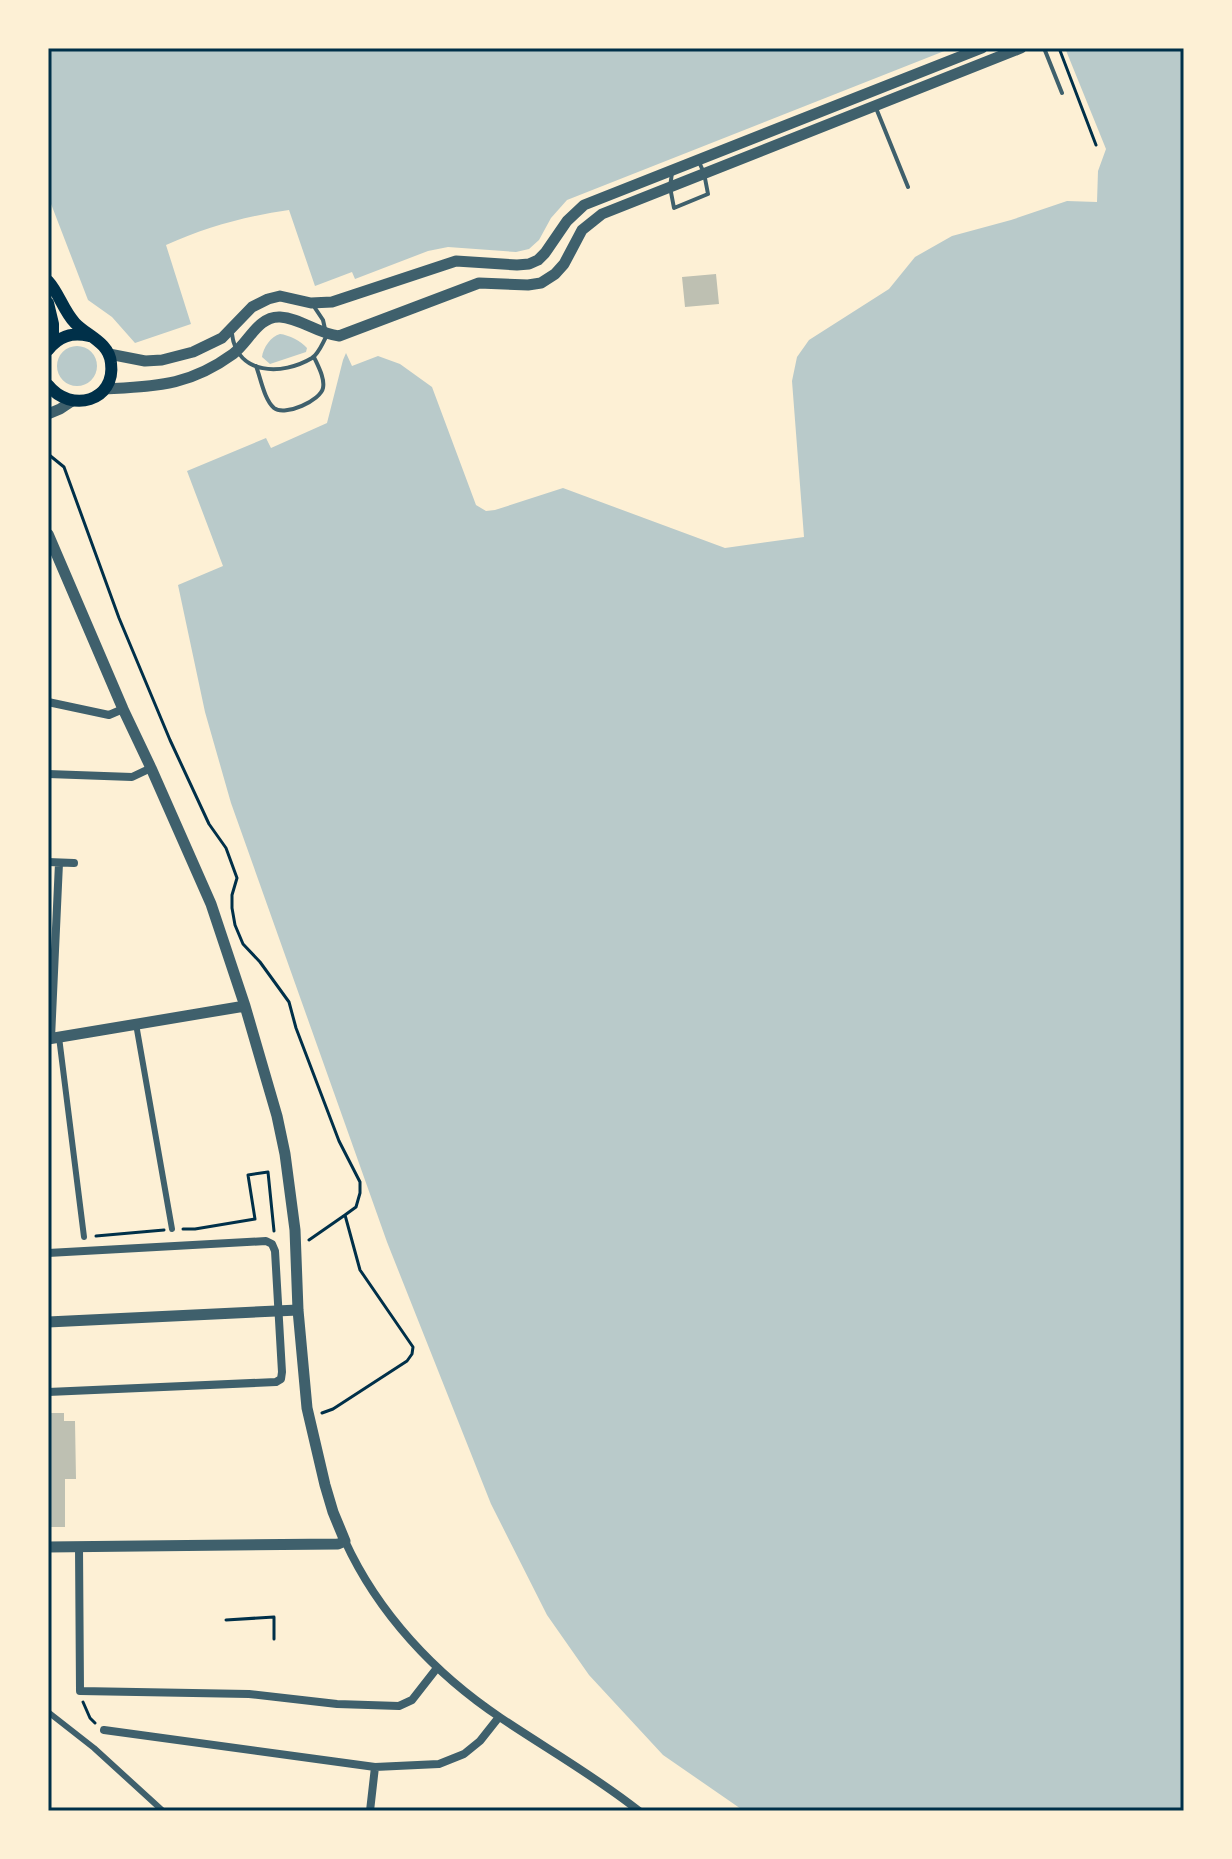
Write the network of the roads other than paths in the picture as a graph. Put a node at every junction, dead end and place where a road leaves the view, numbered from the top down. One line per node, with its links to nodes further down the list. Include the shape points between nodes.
1 (982, 48): 6 (street)
2 (1021, 48): 5 (street)
3 (1044, 48): 4 (lane)
4 (1062, 93)
5 (875, 106): 8 (street); 10 (lane)
6 (699, 160): 7 (street); 8 (lane)
7 (672, 171): 9 (lane); 12 (street, via 584,205 545,253 529,264 456,261 332,302)
8 (704, 173): 9 (street); 9 (lane, via 708,194 674,208)
9 (670, 187): 15 (street, via 590,222 564,264 541,283 479,283 339,336)
10 (908, 187)
11 (48, 281): 16 (main road)
12 (311, 303): 14 (street, via 280,296 268,299); 15 (lane)
13 (48, 306): 17 (main road)
14 (231, 327): 18 (lane); 19 (street, via 208,346 179,356 145,361)
15 (327, 335): 18 (street, via 294,320 268,319); 20 (lane)
16 (89, 336): 17 (main road, via 70,334); 19 (main road)
17 (51, 347)
18 (237, 351): 21 (lane); 23 (street, via 193,377)
19 (109, 354): 23 (main road, via 111,372)
20 (314, 357): 21 (lane, via 290,367); 21 (lane, via 323,391 289,411 272,406)
21 (256, 366)
22 (48, 385): 24 (main road)
23 (105, 389): 24 (main road, via 90,400)
24 (72, 401): 25 (street)
25 (48, 414)
26 (48, 534): 28 (street)
27 (48, 702): 28 (street, via 109,715)
28 (123, 709): 29 (street)
29 (151, 768): 30 (street, via 132,777); 35 (street, via 211,904)
30 (48, 774)
31 (48, 862): 32 (street)
32 (59, 863): 33 (street); 34 (street)
33 (74, 863)
34 (51, 941): 37 (street)
35 (245, 1006): 36 (street); 41 (street, via 285,1154)
36 (136, 1024): 37 (street); 38 (street)
37 (53, 1038): 39 (street)
38 (172, 1229)
39 (84, 1237)
40 (48, 1253): 42 (street, via 266,1241 275,1251)
41 (298, 1310): 42 (street); 45 (street, via 309,1419)
42 (279, 1311): 43 (street); 44 (street, via 282,1372 276,1382)
43 (48, 1322)
44 (48, 1392)
45 (345, 1541): 47 (street); 48 (street, via 370,1588)
46 (48, 1547): 47 (street)
47 (79, 1547): 48 (street, via 80,1691 249,1694 399,1706 412,1700)
48 (437, 1668): 50 (street)
49 (48, 1712): 53 (street)
50 (499, 1717): 52 (street, via 464,1754 439,1764); 55 (street)
51 (104, 1730): 52 (street)
52 (375, 1767): 54 (street)
53 (163, 1811)
54 (370, 1811)
55 (639, 1811)

